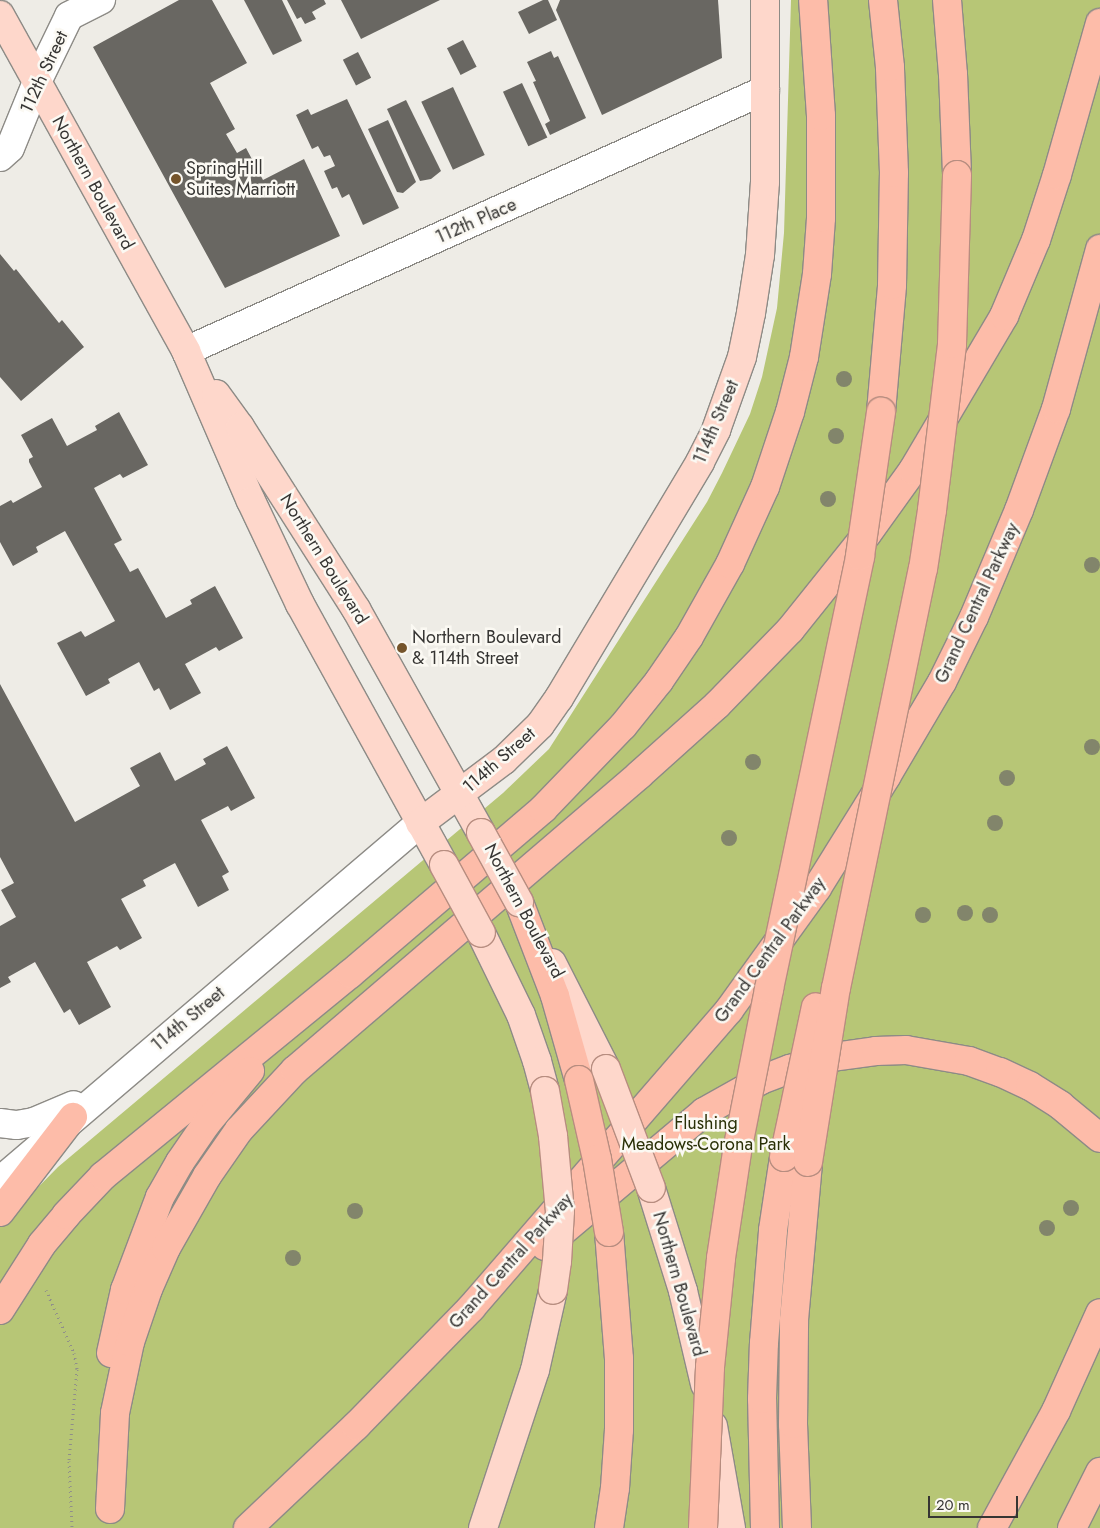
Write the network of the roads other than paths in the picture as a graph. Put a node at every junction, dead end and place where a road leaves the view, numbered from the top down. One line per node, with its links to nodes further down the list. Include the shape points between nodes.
1 (101, 0): 8 (street, 112th Street, via 69,16)
2 (765, 0): 9 (main road, 114th Street)
3 (813, 0): 16 (highway, via 821,124 821,218 817,274 804,357 790,412 771,471 744,536 689,636 624,726 543,809)
4 (883, 0): 32 (highway, bridge, via 890,67 894,173 892,285 881,412 859,565 768,989 738,1146 721,1258 710,1367)
5 (947, 0): 21 (highway, bridge, via 958,175 952,344 940,454 922,569 836,988)
6 (0, 15): 8 (main road, Northern Boulevard)
7 (1100, 22): 28 (highway, via 1036,240 1004,316 913,470 867,534 790,630 717,705 640,775 295,1070 239,1130 207,1176 166,1248 130,1342 115,1414)
8 (37, 82): 10 (street, 112th Street, via 10,148); 12 (main road, Northern Boulevard)
9 (766, 90): 12 (street, 112th Place); 13 (main road, 114th Street, via 766,182 756,286 742,357 716,430 700,462 550,711 517,749)
10 (0, 157)
11 (1100, 249): 24 (highway, Grand Central Parkway, via 1056,409 997,565 942,682 886,777 817,888 729,1010)
12 (186, 351): 13 (main road, Northern Boulevard, via 329,564); 14 (main road, Northern Boulevard, via 300,604)
13 (460, 794): 14 (main road, 114th Street); 15 (main road, Northern Boulevard, bridge)
14 (420, 823): 17 (street, 114th Street); 30 (main road, Northern Boulevard, bridge, via 481,933 521,1015 538,1061 554,1136 559,1245 553,1290 535,1370)
15 (519, 902): 31 (highway, bridge, via 555,996 579,1080 609,1232 620,1368 619,1440); 33 (main road, Northern Boulevard, bridge, via 606,1069 651,1188 676,1265 700,1358)
16 (350, 974): 25 (highway, via 103,1176 42,1244); 28 (highway, via 233,1089 180,1162 152,1216 125,1290 107,1384)
17 (113, 1083): 18 (street, 114th Street); 19 (street, via 41,1120 17,1125)
18 (73, 1117): 22 (street, 114th Street); 23 (highway)
19 (0, 1123)
20 (1100, 1138): 24 (highway, via 1045,1096 1016,1079 953,1057 890,1050 790,1069 748,1086 690,1123)
21 (796, 1159): 34 (highway, via 772,1239 762,1399); 35 (highway, via 792,1424)
22 (0, 1181)
23 (0, 1212)
24 (471, 1308): 29 (highway, Grand Central Parkway, via 356,1426)
25 (0, 1310)
26 (1100, 1313): 36 (highway, via 1052,1420)
27 (1100, 1472): 37 (highway)
28 (110, 1518)
29 (248, 1528)
30 (483, 1528)
31 (609, 1528)
32 (703, 1528)
33 (730, 1528)
34 (765, 1528)
35 (797, 1528)
36 (992, 1528)
37 (1072, 1528)

